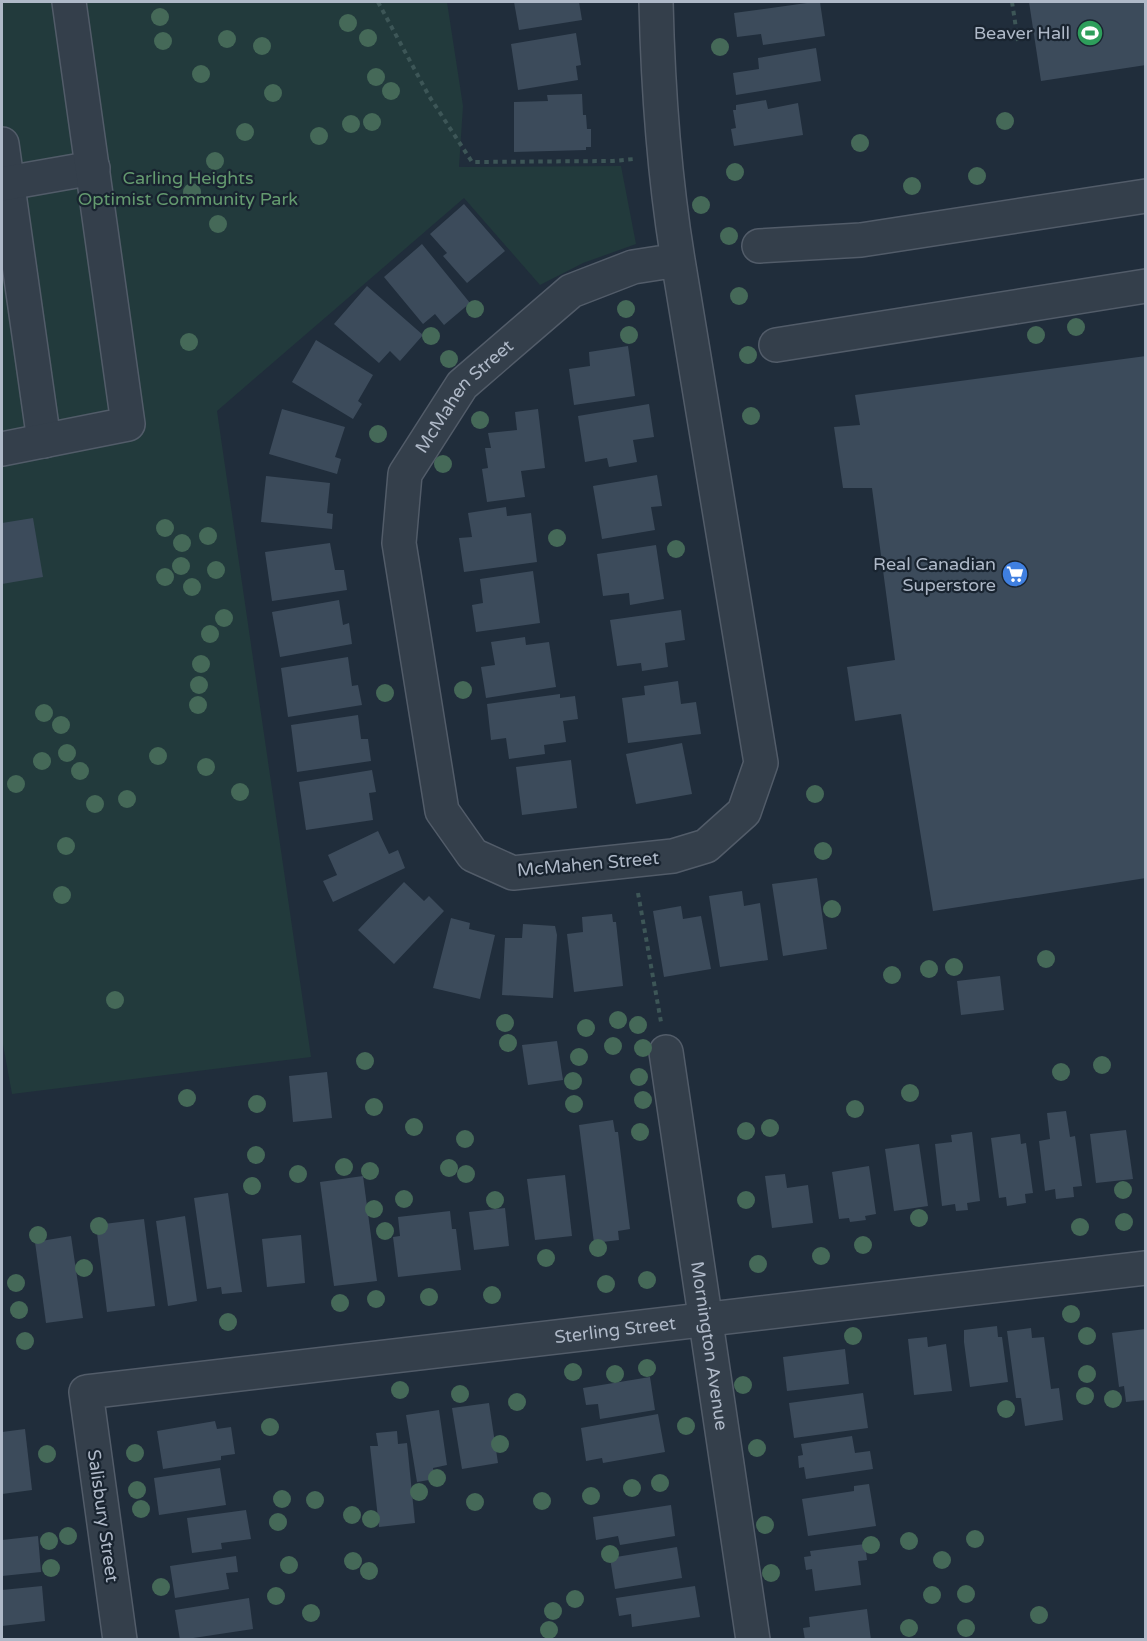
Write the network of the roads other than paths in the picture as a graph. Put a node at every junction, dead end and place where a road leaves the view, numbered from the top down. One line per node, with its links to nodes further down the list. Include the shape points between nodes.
1 (69, 2): 4 (street)
2 (656, 2): 8 (street, McMahen Street, via 658,82)
3 (2, 144): 5 (street)
4 (93, 168): 5 (street); 11 (street, via 128,424)
5 (4, 183): 11 (street)
6 (1146, 196): 7 (street, via 861,240)
7 (759, 246)
8 (678, 260): 8 (street, McMahen Street, via 761,763 744,812 706,846 673,856 513,873 473,855 442,811 399,543 405,474 462,385 571,291 633,267)
9 (1146, 286): 10 (street)
10 (776, 345)
11 (44, 441): 12 (street)
12 (2, 449)
13 (666, 1052): 15 (street, Mornington Avenue)
14 (1146, 1268): 15 (street, Sterling Street)
15 (705, 1321): 16 (street, Sterling Street); 18 (street, Mornington Avenue)
16 (86, 1392): 17 (street, Salisbury Street)
17 (120, 1640)
18 (753, 1640)

